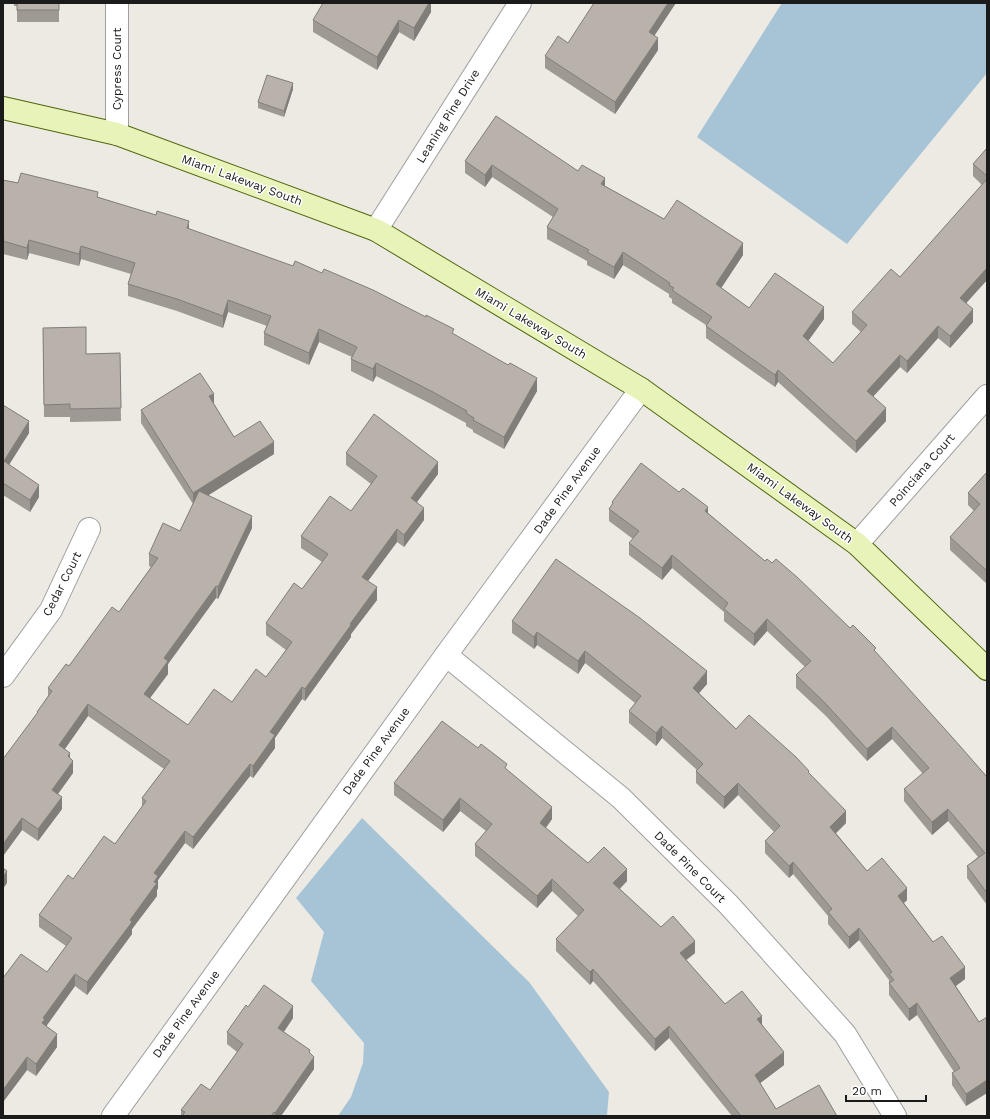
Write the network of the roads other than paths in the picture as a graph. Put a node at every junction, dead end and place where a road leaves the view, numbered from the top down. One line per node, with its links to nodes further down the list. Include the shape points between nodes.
1 (117, 3): 4 (street, Cypress Court)
2 (520, 3): 5 (street, Leaning Pine Drive)
3 (3, 108): 4 (street, Miami Lakeway South)
4 (117, 134): 5 (street, Miami Lakeway South)
5 (376, 230): 6 (street, Miami Lakeway South)
6 (641, 389): 9 (street, Miami Lakeway South); 10 (street, Dade Pine Avenue)
7 (987, 396): 9 (street, Poinciana Court)
8 (89, 529): 12 (street, Cedar Court, via 51,610)
9 (857, 544): 11 (street, Miami Lakeway South)
10 (446, 654): 13 (street, Dade Pine Avenue); 14 (street, Dade Pine Court, via 621,798 729,905 845,1034)
11 (987, 669)
12 (3, 676)
13 (113, 1116)
14 (895, 1116)

